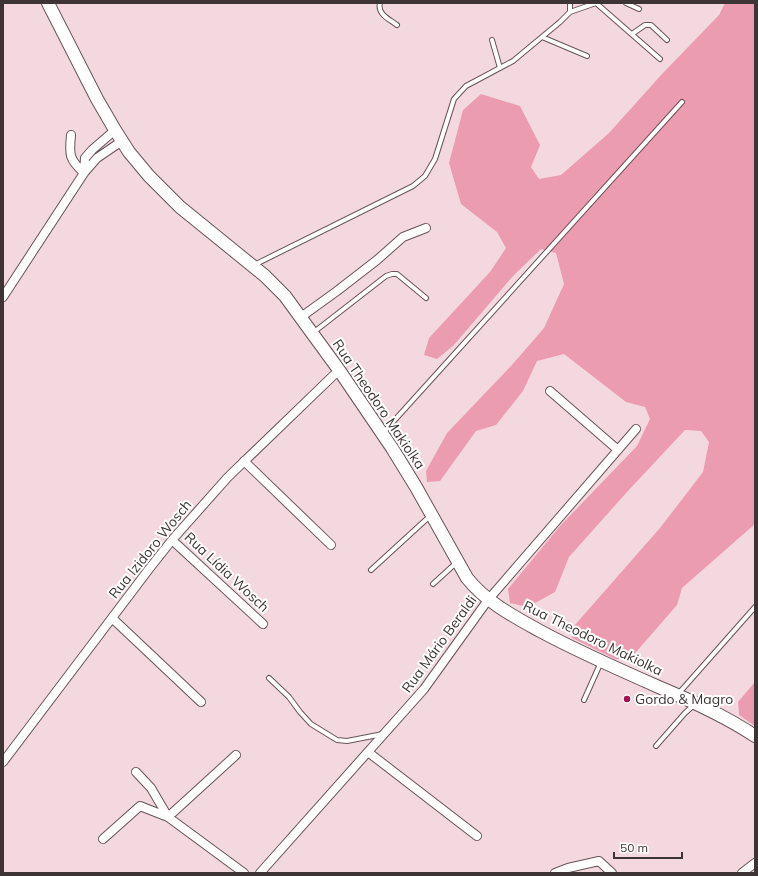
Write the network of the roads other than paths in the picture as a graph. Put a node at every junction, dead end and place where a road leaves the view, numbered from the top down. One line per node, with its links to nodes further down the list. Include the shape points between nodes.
1 (48, 3): 18 (main road, Rua Theodoro Makiolka)
2 (380, 3): 8 (lane, via 382,14)
3 (570, 3): 7 (lane)
4 (596, 3): 7 (lane); 9 (lane)
5 (626, 3): 6 (lane)
6 (639, 9)
7 (570, 12): 10 (lane)
8 (397, 25)
9 (632, 34): 12 (lane, via 645,25 651,25); 14 (lane)
10 (542, 37): 13 (lane); 15 (lane, via 513,62)
11 (492, 40): 15 (lane)
12 (667, 40)
13 (587, 56)
14 (660, 59)
15 (500, 68): 21 (lane, via 466,86 454,99 435,159 425,176 413,186)
16 (682, 102): 29 (lane)
17 (71, 135): 19 (street, via 72,160)
18 (118, 135): 19 (street); 19 (street, via 85,158); 21 (main road, Rua Theodoro Makiolka, via 165,193)
19 (84, 173): 22 (street)
20 (426, 228): 24 (street, via 403,238 343,287)
21 (253, 266): 24 (main road, Rua Theodoro Makiolka, via 276,286)
22 (3, 297)
23 (426, 298): 25 (lane, via 397,274 392,274)
24 (300, 317): 25 (main road, Rua Theodoro Makiolka)
25 (312, 334): 26 (main road, Rua Theodoro Makiolka)
26 (339, 370): 29 (main road, Rua Theodoro Makiolka); 31 (street, Rua Izidoro Wosch)
27 (550, 391): 30 (street)
28 (636, 429): 30 (street, Rua Mário Beraldi)
29 (382, 434): 32 (main road, Rua Theodoro Makiolka)
30 (618, 450): 38 (street, Rua Mário Beraldi)
31 (244, 461): 33 (street, Rua Izidoro Wosch); 34 (street)
32 (431, 514): 35 (main road, Rua Theodoro Makiolka); 36 (lane)
33 (172, 540): 40 (street, Rua Izidoro Wosch); 41 (street, Rua Lídia Wosch)
34 (331, 545)
35 (457, 561): 37 (lane); 38 (main road, Rua Theodoro Makiolka, via 473,586)
36 (371, 570)
37 (433, 584)
38 (488, 600): 42 (main road, Rua Theodoro Makiolka, via 558,641); 48 (street, Rua Mário Beraldi, via 435,675)
39 (755, 607): 44 (lane)
40 (112, 618): 46 (street); 53 (street, Rua Izidoro Wosch)
41 (263, 624)
42 (602, 661): 44 (main road, Rua Theodoro Makiolka); 45 (lane)
43 (269, 678): 48 (lane, via 311,724 337,740 347,741)
44 (677, 695): 47 (main road, Rua Theodoro Makiolka)
45 (584, 700)
46 (202, 702)
47 (695, 703): 49 (main road, Rua Theodoro Makiolka, via 731,720); 50 (lane)
48 (383, 734): 51 (street, Rua Mário Beraldi)
49 (755, 736)
50 (656, 746)
51 (368, 752): 56 (street); 60 (street, Rua Mário Beraldi)
52 (236, 755): 55 (street)
53 (3, 762)
54 (136, 772): 55 (street, via 151,788)
55 (168, 817): 57 (street, via 140,806); 59 (street)
56 (477, 836)
57 (102, 839)
58 (755, 863): 63 (street)
59 (244, 873)
60 (260, 873)
61 (555, 873): 62 (street, via 599,861)
62 (612, 873)
63 (742, 873)

